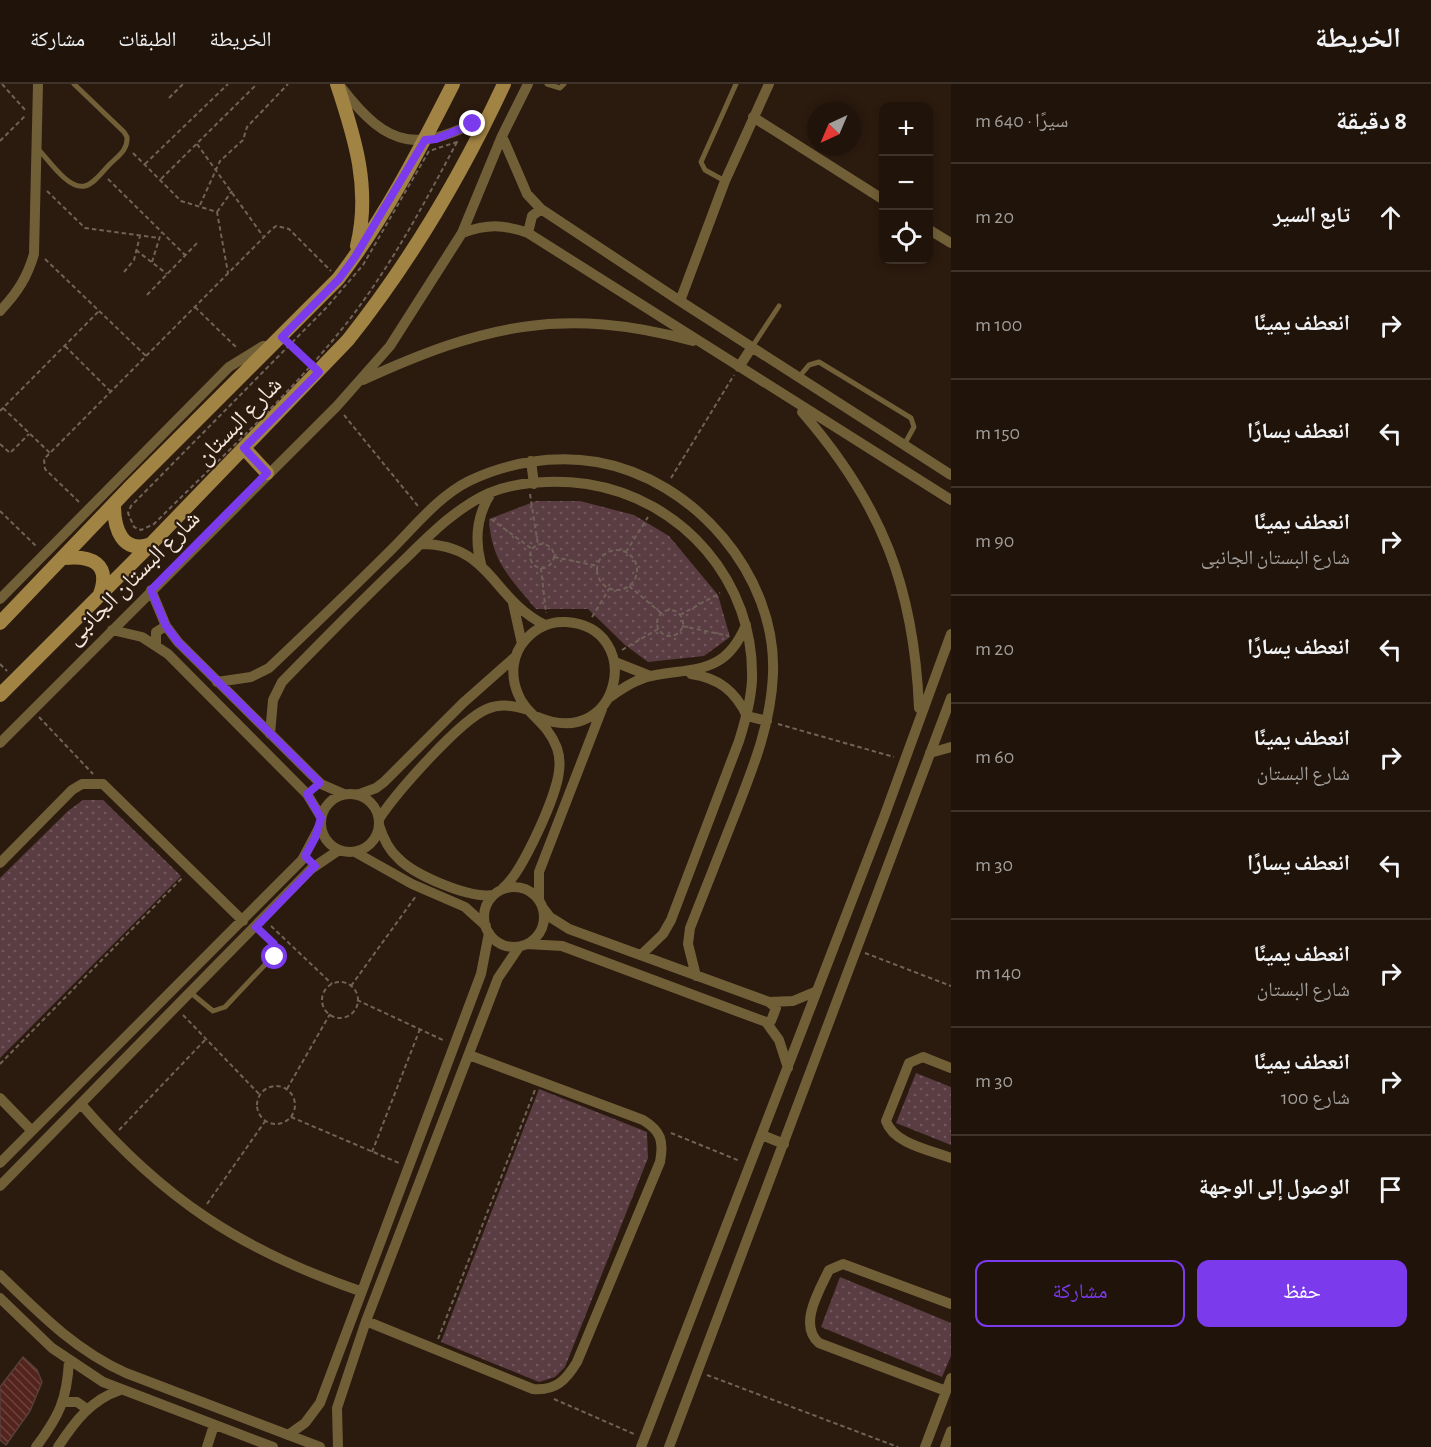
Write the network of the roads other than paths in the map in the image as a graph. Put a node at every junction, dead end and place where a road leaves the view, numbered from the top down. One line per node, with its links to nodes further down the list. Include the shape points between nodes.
1 (38, 84): 15 (street)
2 (74, 84): 15 (lane, via 124,132 128,144 87,186 71,183)
3 (338, 84): 14 (street, via 380,130 395,138); 23 (street, via 356,141 362,179 362,219)
4 (453, 84): 14 (street, شارع البستان)
5 (504, 84): 11 (street, شارع البستان)
6 (528, 84): 13 (street, شارع البستان الجانبى)
7 (547, 84): 8 (lane, via 554,88)
8 (564, 84)
9 (736, 84): 16 (lane, via 701,162 705,170)
10 (769, 84): 12 (street)
11 (489, 116): 14 (street); 35 (street, شارع البستان, via 424,230 374,307)
12 (753, 117): 16 (street); 17 (street)
13 (502, 136): 18 (street, via 527,194); 21 (street, شارع البستان الجانبى)
14 (425, 140): 23 (street, شارع البستان)
15 (37, 148): 26 (street, via 34,254 18,292)
16 (725, 181): 24 (street)
17 (879, 197)
18 (541, 209): 19 (street, via 532,216); 24 (street)
19 (528, 232): 21 (street, via 505,225 481,226); 27 (street)
20 (933, 232): 22 (street)
21 (462, 233): 32 (street, شارع البستان الجانبى, via 390,346)
22 (951, 243)
23 (355, 257): 28 (street, شارع البستان, via 339,279)
24 (680, 302): 29 (street)
25 (779, 306): 29 (lane)
26 (1, 307)
27 (704, 344): 30 (street); 32 (street, via 635,327 588,322 530,324 472,336 416,355)
28 (274, 345): 42 (street, شارع البستان); 51 (street, via 244,355 229,367)
29 (752, 347): 30 (street); 31 (street)
30 (739, 367): 33 (street)
31 (799, 377): 34 (street); 34 (lane, via 809,365 819,362 911,418 914,427)
32 (360, 381): 37 (street, شارع البستان الجانبى)
33 (794, 403): 41 (street); 73 (street, via 832,447 864,494 889,546 907,601 917,657)
34 (904, 445): 38 (street)
35 (244, 448): 37 (street); 43 (street, شارع البستان)
36 (531, 461): 39 (street); 47 (street, via 468,482 425,515); 76 (street, via 598,462 630,471 665,488 714,527 752,579 763,609 773,670)
37 (267, 473): 49 (street, شارع البستان الجانبى)
38 (951, 475)
39 (531, 484): 40 (street); 55 (street, via 569,482 610,488 655,507 710,553 732,586)
40 (491, 492): 44 (street, via 453,515); 46 (street, via 481,512 477,543)
41 (951, 500)
42 (114, 505): 43 (street, via 119,535 141,548); 45 (street, شارع البستان)
43 (151, 544): 50 (street, شارع البستان)
44 (421, 544): 46 (street, via 453,548); 48 (street)
45 (64, 558): 50 (street, via 80,556 93,560 103,571); 53 (street, شارع البستان)
46 (482, 564): 52 (street)
47 (375, 565): 48 (street); 63 (street)
48 (386, 577): 67 (street)
49 (151, 590): 56 (street); 57 (street, شارع البستان الجانبى)
50 (99, 596): 68 (street, شارع البستان)
51 (0, 599)
52 (513, 603): 54 (street); 60 (street)
53 (0, 623)
54 (546, 624): 60 (street); 62 (street, via 574,622 587,627 598,634)
55 (746, 624): 64 (street, via 741,638 723,659); 74 (street, via 752,653)
56 (166, 626): 59 (street, via 156,632); 66 (street)
57 (112, 630): 59 (street, via 135,634); 78 (street, شارع البستان الجانبى)
58 (951, 634): 73 (street)
59 (156, 644): 82 (street)
60 (522, 644): 61 (street)
61 (515, 657): 72 (street, via 514,685); 84 (street, via 384,782)
62 (614, 659): 65 (street); 69 (street)
63 (269, 668): 66 (street, via 251,678); 67 (street, via 270,678)
64 (685, 673): 65 (street); 74 (street, via 723,684)
65 (650, 676): 69 (street)
66 (218, 682): 77 (street)
67 (282, 682): 77 (street, via 273,700)
68 (0, 695)
69 (610, 697): 71 (street)
70 (951, 698): 80 (street)
71 (603, 707): 75 (street, via 579,722 551,723); 96 (street, via 539,872)
72 (528, 710): 75 (street); 87 (street, via 502,705 477,714 396,795)
73 (920, 715): 85 (street)
74 (747, 716): 76 (street); 97 (street)
75 (538, 717): 94 (street, via 554,742 560,770 521,867)
76 (767, 720): 100 (street, via 759,753)
77 (270, 734): 81 (street)
78 (0, 742)
79 (951, 747): 80 (street)
80 (930, 753): 88 (street)
81 (320, 783): 82 (street); 83 (street)
82 (307, 794): 86 (street)
83 (344, 794): 84 (street); 86 (street, via 327,805)
84 (357, 795): 87 (street, via 369,801)
85 (884, 817): 88 (street); 105 (street)
86 (321, 821): 89 (street, via 324,835); 91 (street)
87 (379, 822): 90 (street, via 371,843); 95 (street, via 390,850 410,868 475,895)
88 (903, 824): 118 (street)
89 (339, 850): 90 (street); 93 (street)
90 (355, 852): 101 (street, via 465,908)
91 (305, 856): 93 (street); 98 (street)
92 (0, 863): 98 (street, via 72,790 82,784 104,784)
93 (315, 866): 99 (street)
94 (503, 888): 95 (street); 96 (street, via 526,889)
95 (493, 895): 101 (street, via 485,910)
96 (541, 904): 102 (street, via 543,925 534,939); 103 (street, via 569,929)
97 (671, 920): 100 (street, via 680,932); 103 (street, via 663,934)
98 (243, 921): 110 (street)
99 (260, 924): 106 (street); 106 (lane, via 276,953 225,1008 213,1011)
100 (690, 928): 104 (street, via 688,944)
101 (488, 930): 102 (street, via 502,944); 122 (street, via 481,974)
102 (523, 945): 108 (street, via 562,946); 109 (street, via 502,970)
103 (641, 955): 104 (street)
104 (696, 976): 107 (street)
105 (817, 991): 107 (street, via 793,1001); 111 (street)
106 (191, 993): 113 (street)
107 (769, 1002): 108 (street, via 776,1008 776,1014)
108 (766, 1022): 111 (street, via 779,1040)
109 (469, 1056): 123 (street); 128 (street, via 651,1125 662,1140 660,1161 577,1362 563,1382 552,1388 533,1389)
110 (104, 1060): 113 (street); 116 (street)
111 (788, 1068): 117 (street)
112 (951, 1068): 119 (street, via 923,1057 909,1063 886,1121 897,1137)
113 (114, 1071): 115 (street)
114 (0, 1098): 116 (street)
115 (81, 1104): 121 (street); 125 (street, via 139,1166 200,1215 283,1262)
116 (32, 1130): 120 (street)
117 (762, 1135): 118 (street); 142 (street)
118 (784, 1144): 149 (street)
119 (951, 1158)
120 (0, 1162)
121 (0, 1186)
122 (378, 1244): 123 (street); 125 (street)
123 (393, 1250): 128 (street)
124 (0, 1275): 131 (street, via 83,1350)
125 (360, 1291): 136 (street)
126 (0, 1298): 129 (street)
127 (951, 1304): 133 (street, via 843,1264 829,1270 808,1328 819,1343)
128 (366, 1321): 138 (street)
129 (69, 1361): 132 (street); 134 (street)
130 (951, 1378): 133 (street)
131 (161, 1386): 135 (street); 141 (street)
132 (120, 1390): 135 (street); 137 (street, via 102,1396)
133 (946, 1390): 150 (street)
134 (64, 1402): 137 (street, via 77,1402); 143 (street)
135 (155, 1403): 139 (street)
136 (317, 1408): 138 (street); 141 (street)
137 (87, 1409): 144 (street)
138 (336, 1415): 148 (street)
139 (214, 1425): 145 (street); 146 (street)
140 (951, 1431): 151 (street)
141 (288, 1435): 147 (street)
142 (643, 1443)
143 (36, 1447)
144 (58, 1447)
145 (207, 1447)
146 (273, 1447)
147 (320, 1447)
148 (338, 1447)
149 (669, 1447)
150 (925, 1447)
151 (945, 1447)

